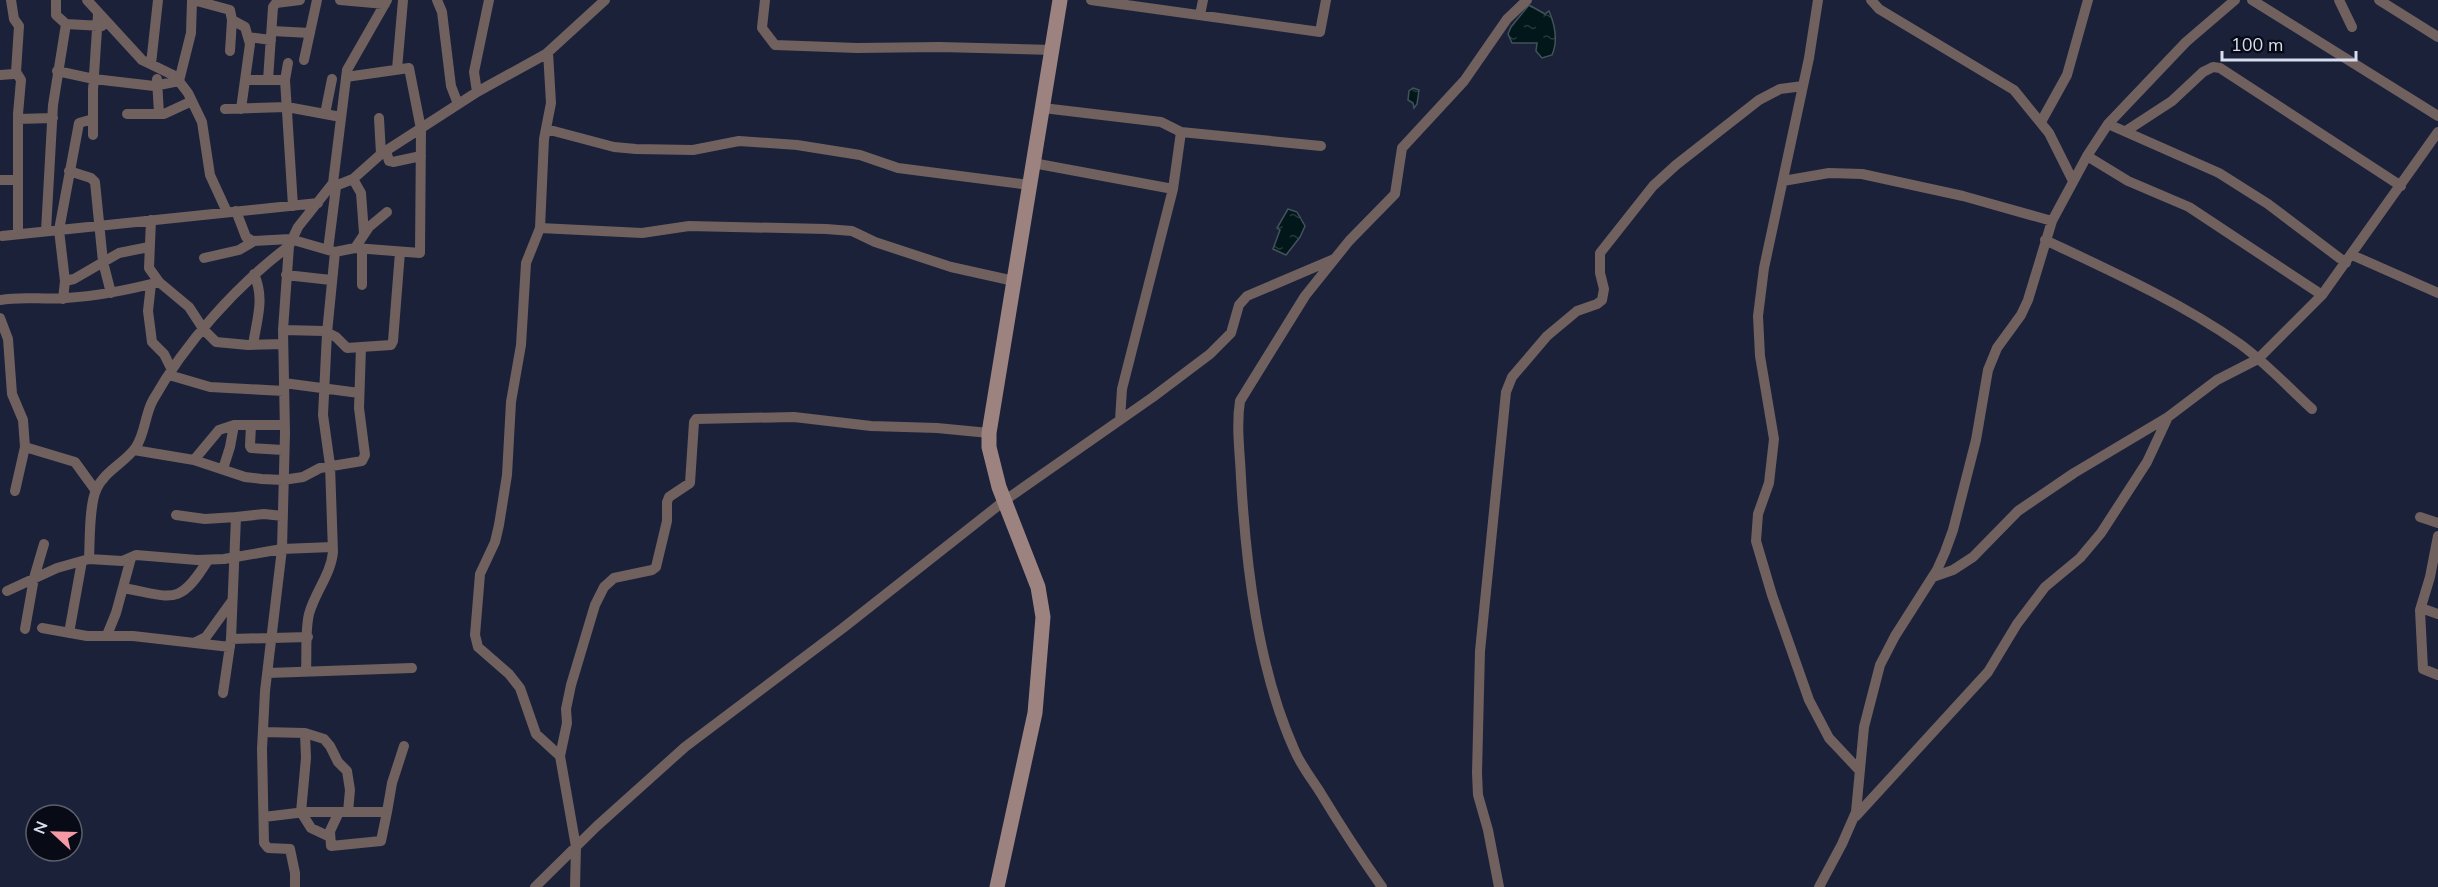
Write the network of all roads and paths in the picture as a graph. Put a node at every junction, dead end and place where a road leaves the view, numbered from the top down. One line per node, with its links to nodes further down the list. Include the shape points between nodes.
1 (12, 0): 46 (street, via 14,19 19,26)
2 (56, 0): 30 (street, via 56,15)
3 (158, 0): 43 (street)
4 (193, 0): 29 (street, via 230,10); 54 (street, via 191,33)
5 (300, 0): 35 (street, via 273,6)
6 (317, 0): 34 (street)
7 (340, 0): 26 (street)
8 (403, 0): 44 (street)
9 (439, 0): 59 (street, via 451,86)
10 (489, 0): 57 (street, via 474,72)
11 (605, 0): 40 (street)
12 (765, 0): 38 (street, via 762,28 775,45)
13 (1060, 0): 38 (street)
14 (1090, 0): 28 (street)
15 (1203, 0): 28 (street)
16 (1326, 0): 28 (street, via 1320,32)
17 (1527, 0): 117 (street, via 1507,19 1464,81 1402,148 1395,194)
18 (1818, 0): 56 (street)
19 (1871, 0): 73 (street, via 2014,90)
20 (2088, 0): 73 (street, via 2067,75)
21 (2235, 0): 74 (street, via 2186,42)
22 (2252, 0): 67 (street)
23 (2339, 0): 33 (street)
24 (2379, 0): 37 (street)
25 (90, 1): 27 (street)
26 (386, 2): 48 (street, via 351,60)
27 (98, 14): 31 (street); 32 (street)
28 (1200, 15)
29 (232, 20): 36 (street, via 245,27); 39 (street)
30 (66, 24): 32 (street); 45 (street)
31 (110, 26): 32 (street); 43 (street, via 142,60)
32 (97, 27): 49 (street)
33 (2352, 27)
34 (310, 33): 35 (street); 41 (street)
35 (271, 35): 36 (street); 52 (street)
36 (248, 37): 51 (street)
37 (2438, 38)
38 (1054, 50): 61 (street)
39 (230, 51)
40 (548, 52): 57 (street); 76 (street, via 551,103)
41 (304, 60)
42 (288, 63): 53 (street)
43 (154, 66): 54 (street); 55 (street)
44 (397, 69): 48 (street); 75 (street, via 411,70)
45 (57, 71): 49 (street); 69 (street)
46 (16, 72): 47 (street); 71 (street, via 21,80)
47 (0, 75)
48 (346, 77): 68 (street)
49 (94, 79): 55 (street); 72 (street)
50 (332, 79): 66 (street)
51 (244, 80): 52 (street); 62 (street)
52 (268, 80): 53 (street)
53 (285, 80): 60 (street)
54 (179, 81): 55 (street); 58 (street)
55 (158, 85): 65 (street)
56 (1803, 86): 90 (street); 212 (street, via 1780,89 1759,100 1653,186 1600,253 1602,300 1577,312 1547,336 1512,377 1506,392 1480,651 1478,751 1478,795)
57 (477, 92): 59 (street)
58 (192, 101): 65 (street); 98 (street, via 202,123 210,175)
59 (458, 104): 75 (street)
60 (287, 107): 62 (street); 66 (street); 97 (street)
61 (1043, 108): 78 (street, via 1161,122); 85 (street)
62 (241, 109): 63 (street)
63 (225, 110)
64 (127, 114): 65 (street)
65 (159, 114)
66 (325, 114): 68 (street)
67 (2438, 116)
68 (341, 117): 94 (street)
69 (53, 118): 71 (street); 105 (street)
70 (379, 118): 82 (street)
71 (18, 119): 89 (street)
72 (93, 119): 80 (street); 86 (street, via 79,123)
73 (2041, 122): 91 (street)
74 (2108, 124): 77 (street); 84 (street)
75 (421, 129): 82 (street); 83 (street)
76 (546, 129): 92 (street, via 636,149 693,150 739,141 797,145 860,155 898,168); 103 (street)
77 (2126, 131): 93 (street, via 2172,101 2203,72 2220,68); 118 (street, via 2219,173)
78 (1181, 132): 81 (street); 95 (street)
79 (2438, 132): 93 (street)
80 (93, 135)
81 (1321, 146)
82 (384, 153): 83 (street, via 393,162); 87 (street)
83 (421, 156): 115 (street, via 420,254)
84 (2087, 156): 91 (street); 129 (street, via 2128,181 2189,207)
85 (1033, 163): 92 (street); 95 (street)
86 (69, 171): 102 (street, via 95,182); 104 (street)
87 (353, 179): 94 (street); 106 (street, via 361,193)
88 (0, 180): 89 (street)
89 (18, 180): 107 (street)
90 (1783, 181): 101 (street, via 1829,173 1862,174); 199 (street, via 1758,316 1760,356 1774,439 1756,541 1813,710 1829,738)
91 (2073, 181): 101 (street)
92 (1029, 185): 123 (street)
93 (2401, 186): 118 (street)
94 (333, 188): 96 (street); 114 (street)
95 (1173, 189): 147 (street, via 1125,376)
96 (318, 203): 97 (street); 111 (street)
97 (293, 206): 98 (street)
98 (232, 211): 100 (street); 110 (street, via 246,237)
99 (387, 212): 106 (street)
100 (151, 220): 102 (street); 112 (street)
101 (2052, 221): 109 (street)
102 (100, 226): 104 (street); 119 (street)
103 (540, 228): 123 (street, via 642,233 689,226 852,231 951,267); 198 (street, via 526,263 507,475 500,525 480,574 475,641 520,688 536,734)
104 (59, 230): 105 (street); 124 (street)
105 (46, 231): 107 (street)
106 (364, 233): 113 (street)
107 (18, 234): 108 (street)
108 (2, 236)
109 (2045, 240): 139 (street, via 2179,307); 175 (street, via 2028,300 1997,348 1988,370 1976,440 1953,530)
110 (254, 241): 111 (street); 116 (street, via 238,250)
111 (290, 243): 114 (street); 120 (street); 121 (street)
112 (149, 247): 119 (street, via 119,253); 125 (street, via 149,268)
113 (358, 249): 114 (street); 115 (street); 126 (street)
114 (332, 251): 122 (street)
115 (400, 252): 138 (street, via 393,341 391,345)
116 (204, 258)
117 (1334, 259): 147 (street, via 1247,296 1222,344); 211 (street, via 1305,296 1240,401 1237,420 1244,530 1261,638 1294,752)
118 (2349, 259): 128 (street); 129 (street)
119 (104, 262): 124 (street); 127 (street)
120 (254, 274): 133 (street); 137 (street, via 261,297)
121 (286, 274): 122 (street); 134 (street)
122 (331, 280): 135 (street)
123 (1014, 280): 151 (street)
124 (64, 281): 130 (street)
125 (155, 283): 127 (street); 133 (street, via 189,307); 141 (street, via 148,311 152,342 164,354)
126 (362, 285)
127 (111, 293): 130 (street)
128 (2438, 293)
129 (2322, 295): 139 (street)
130 (63, 299): 131 (street)
131 (0, 300)
132 (0, 320): 140 (street, via 8,339)
133 (204, 330): 137 (street, via 216,342); 141 (street)
134 (283, 330): 135 (street); 136 (street)
135 (327, 333): 138 (street, via 347,348); 143 (street)
136 (284, 344): 137 (street); 142 (street)
137 (253, 345)
138 (361, 347): 144 (street)
139 (2258, 359): 145 (street); 146 (street, via 2217,380)
140 (4, 360): 152 (street, via 23,420)
141 (171, 373): 142 (street, via 210,387); 153 (street, via 152,402)
142 (284, 387): 143 (street); 149 (street)
143 (324, 390): 144 (street); 156 (street)
144 (359, 393): 156 (street, via 365,456 362,461)
145 (2312, 409)
146 (2168, 417): 175 (street, via 2018,511 1973,557); 204 (street, via 2147,462 2101,533 2080,558 2045,587 1988,672)
147 (1120, 420): 161 (street)
148 (234, 424): 150 (street); 155 (street, via 219,430); 157 (street)
149 (285, 424): 150 (street); 154 (street)
150 (251, 425): 154 (street, via 252,448)
151 (989, 434): 161 (street); 198 (street, via 794,417 696,419 690,483 667,502 658,564 652,570 614,578 603,587 595,605 568,698)
152 (25, 447): 159 (street); 160 (street, via 75,462)
153 (134, 450): 155 (street); 160 (street, via 113,467)
154 (284, 450): 158 (street)
155 (194, 460): 157 (street)
156 (330, 465): 158 (street, via 303,477); 169 (street)
157 (223, 469): 158 (street, via 245,477)
158 (283, 480): 163 (street)
159 (15, 491)
160 (96, 491): 173 (street)
161 (1004, 501): 206 (street, via 685,747); 210 (street, via 1038,587 1043,617 1033,723)
162 (176, 514): 164 (street, via 205,519)
163 (283, 516): 164 (street); 170 (street)
164 (236, 517): 172 (street)
165 (2420, 517): 166 (street)
166 (2438, 523)
167 (2438, 536): 180 (street)
168 (44, 544): 176 (street)
169 (332, 547): 170 (street); 187 (street, via 332,563 308,617)
170 (282, 549): 172 (street); 186 (street)
171 (131, 558): 173 (street, via 111,562); 174 (street, via 136,555); 177 (street)
172 (233, 558): 174 (street); 179 (street)
173 (85, 560): 176 (street); 184 (street)
174 (208, 560): 177 (street, via 194,582 175,596)
175 (1933, 577): 199 (street, via 1880,665 1864,727)
176 (34, 578): 178 (street); 183 (street)
177 (123, 588): 185 (street)
178 (7, 591)
179 (232, 601): 188 (street, via 206,637); 189 (street)
180 (2421, 608): 181 (street); 193 (street, via 2423,669)
181 (2438, 615)
182 (42, 627): 184 (street)
183 (25, 629)
184 (69, 633): 185 (street)
185 (107, 635): 188 (street)
186 (273, 636): 187 (street); 189 (street); 192 (street)
187 (308, 637): 191 (street)
188 (196, 642): 189 (street)
189 (231, 643): 194 (street)
190 (412, 668): 191 (street)
191 (306, 671): 192 (street)
192 (268, 673): 195 (street)
193 (2438, 675)
194 (223, 693)
195 (263, 732): 196 (street); 203 (street)
196 (305, 733): 200 (street); 201 (street, via 324,739 347,771 351,790)
197 (404, 746): 202 (street)
198 (560, 756): 206 (street)
199 (1860, 771): 204 (street)
200 (301, 812): 201 (street); 203 (street); 205 (street, via 311,828)
201 (344, 812): 202 (street); 205 (street)
202 (387, 812): 205 (street, via 381,842 331,846)
203 (264, 817): 207 (street, via 264,843 268,848 292,852)
204 (1853, 819): 213 (street)
205 (330, 837)
206 (576, 847): 208 (street); 209 (street)
207 (295, 887)
208 (535, 887)
209 (574, 887)
210 (997, 887)
211 (1382, 887)
212 (1499, 887)
213 (1819, 887)

